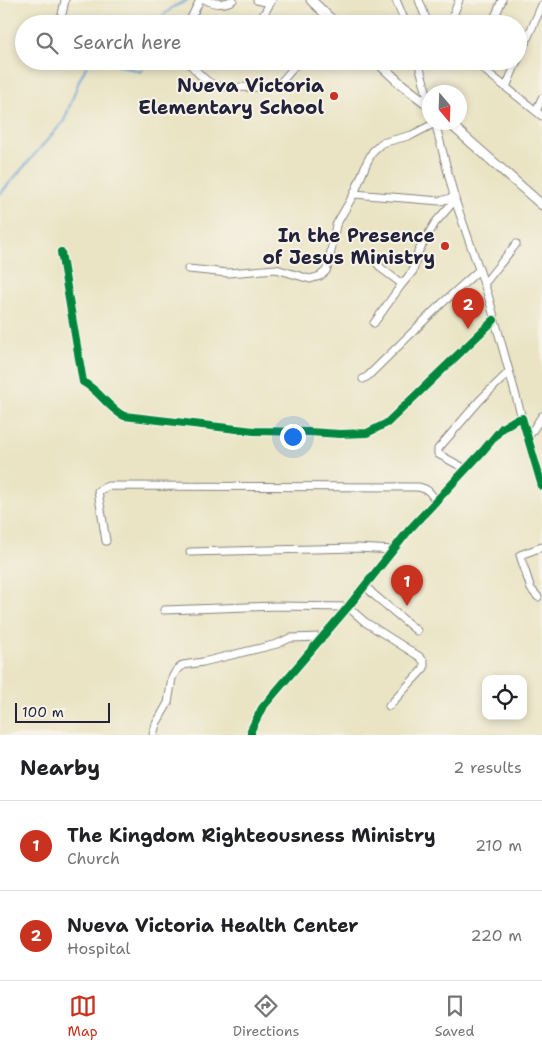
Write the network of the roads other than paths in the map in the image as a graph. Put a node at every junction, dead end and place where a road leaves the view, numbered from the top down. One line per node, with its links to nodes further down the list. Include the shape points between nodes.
1 (65, 0): 13 (street)
2 (200, 0): 14 (street)
3 (206, 0): 4 (street, via 219,4)
4 (233, 0)
5 (257, 0): 11 (street)
6 (311, 0): 16 (main road)
7 (396, 0): 17 (street)
8 (420, 0): 18 (street)
9 (459, 0): 19 (street)
10 (502, 0): 20 (street)
11 (271, 1): 15 (street)
12 (542, 5): 21 (street)
13 (62, 15)
14 (192, 15)
15 (263, 15)
16 (327, 15)
17 (402, 15)
18 (425, 15)
19 (453, 15)
20 (496, 15)
21 (527, 39)
22 (195, 70): 23 (street, via 216,86 266,87 277,85)
23 (291, 70)
24 (385, 70): 31 (main road)
25 (420, 70): 28 (street)
26 (485, 70): 29 (street)
27 (514, 70): 29 (street)
28 (424, 85)
29 (506, 87): 32 (street)
30 (542, 98): 32 (street)
31 (422, 100)
32 (539, 113)
33 (422, 130): 36 (street, via 379,144 367,162)
34 (437, 130): 37 (street)
35 (457, 130): 38 (main road)
36 (354, 194): 37 (street, via 440,201); 42 (street, via 336,225 326,272 320,276 310,279 276,269 228,273)
37 (455, 199): 43 (street); 44 (street, via 435,223 418,252 413,270)
38 (542, 205)
39 (516, 244): 45 (street)
40 (61, 252): 46 (street, via 83,382 101,395 114,411 124,416 254,431 368,433 387,423)
41 (370, 255): 44 (street)
42 (188, 270)
43 (479, 270): 45 (street); 49 (street)
44 (402, 284): 47 (street)
45 (484, 284): 46 (street)
46 (494, 320): 48 (street)
47 (374, 323)
48 (509, 372): 51 (street); 53 (street, via 438,449 438,454)
49 (363, 379)
50 (542, 416): 52 (street)
51 (522, 418): 52 (street); 53 (street, via 502,428)
52 (528, 436): 54 (street)
53 (466, 469): 55 (street)
54 (542, 486)
55 (436, 502): 56 (street, via 430,491 418,487 108,486 98,491); 58 (street)
56 (106, 541)
57 (542, 547): 61 (street, via 520,554 531,589)
58 (394, 550): 59 (street); 60 (street)
59 (190, 552)
60 (365, 585): 62 (street); 64 (street)
61 (538, 598)
62 (348, 607): 63 (street); 65 (street); 66 (street, via 424,662 424,668)
63 (164, 610)
64 (417, 631)
65 (322, 636): 67 (street, via 290,638 277,644 183,666 172,678 168,703); 68 (street, via 262,708)
66 (389, 706)
67 (153, 735)
68 (251, 735)

